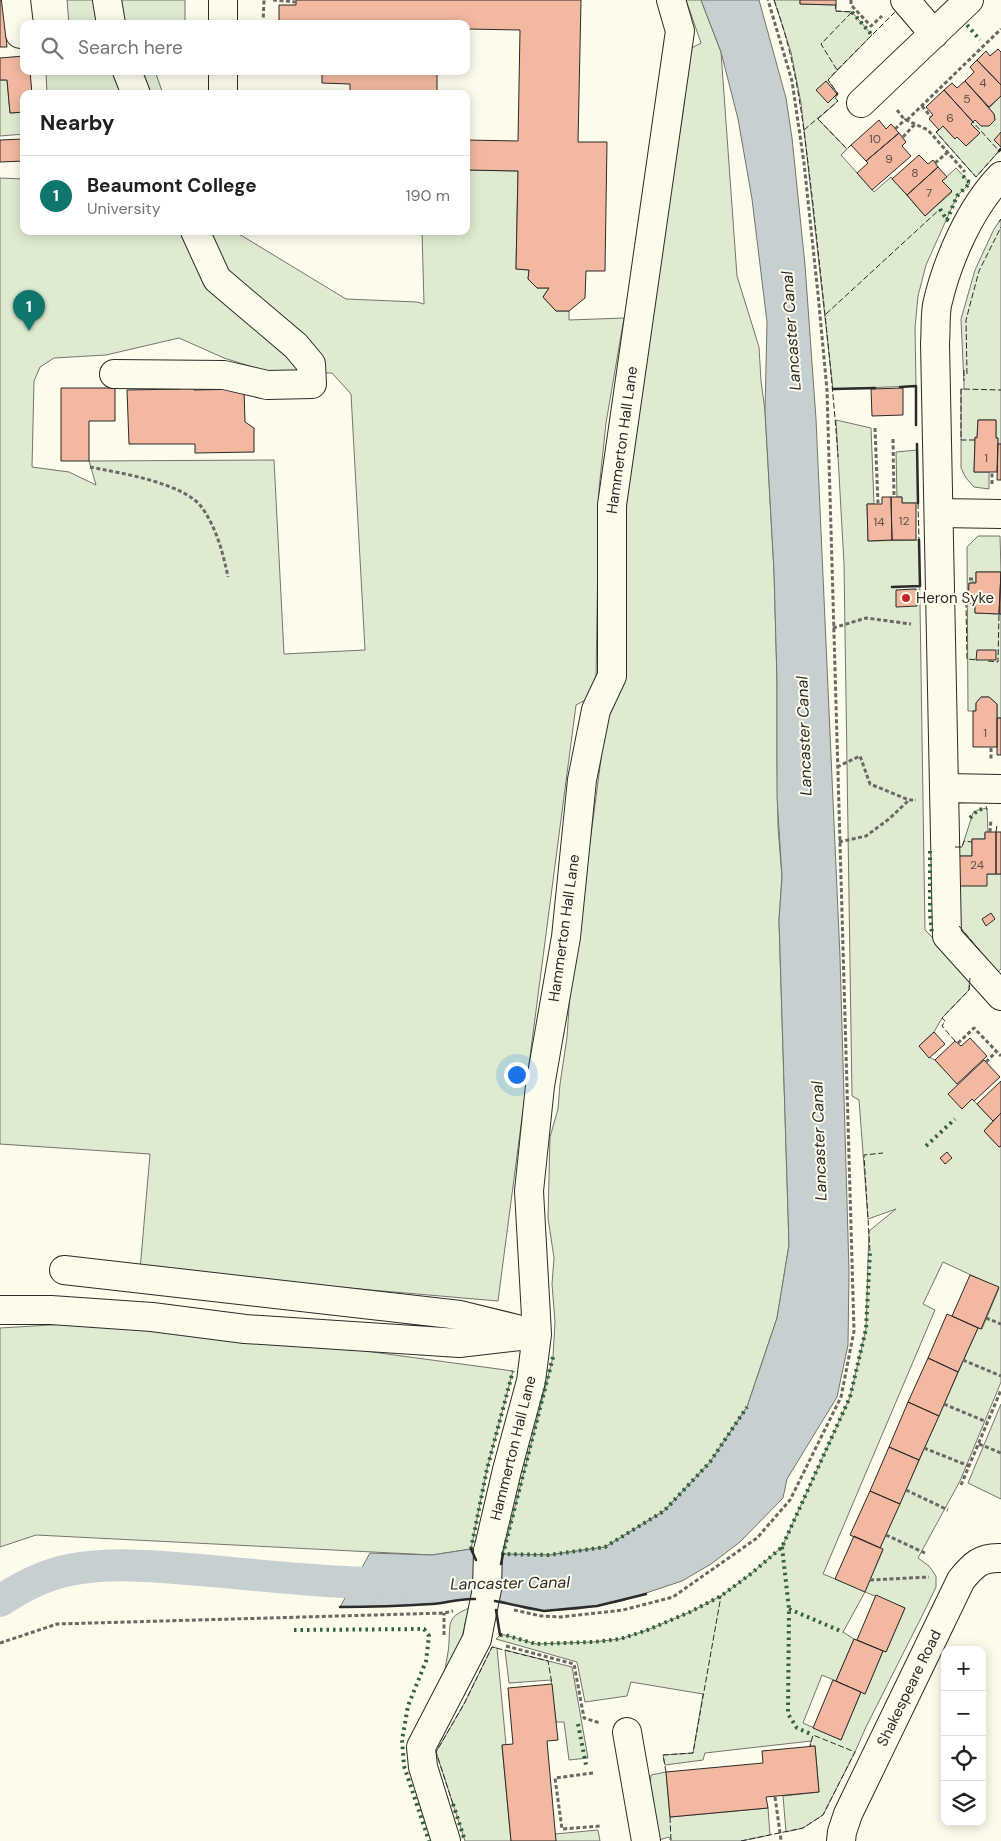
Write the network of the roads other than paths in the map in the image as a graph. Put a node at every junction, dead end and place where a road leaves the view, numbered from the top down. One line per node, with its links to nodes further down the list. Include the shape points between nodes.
1 (16, 0): 9 (street)
2 (107, 0): 7 (street)
3 (223, 0): 8 (street)
4 (671, 0): 26 (street, Hammerton Hall Lane, via 680,31 612,505 612,676 596,710 582,780 566,936 540,1086 529,1190)
5 (968, 0): 10 (street)
6 (896, 5): 10 (street)
7 (110, 20)
8 (223, 20)
9 (20, 34)
10 (934, 34): 15 (street)
11 (129, 75): 13 (street)
12 (223, 75): 14 (street)
13 (134, 90)
14 (223, 90)
15 (860, 103)
16 (1001, 176): 19 (street, via 971,216 945,276 937,307 935,343)
17 (197, 235): 18 (street, via 217,279 276,327 311,364 312,384 268,385 224,375)
18 (114, 374)
19 (940, 513): 20 (street); 21 (street)
20 (1001, 514)
21 (945, 788): 22 (street); 23 (street, via 947,936)
22 (1001, 789)
23 (1001, 996)
24 (64, 1270): 26 (street, via 460,1315)
25 (0, 1310): 26 (street, via 152,1317 246,1329 459,1343)
26 (537, 1334): 29 (street, Hammerton Hall Lane, bridge, via 532,1381 488,1551 487,1589 421,1747 423,1767)
27 (1001, 1558): 31 (street, Shakespeare Road, via 990,1557 973,1565 961,1580 848,1814)
28 (627, 1732): 30 (street)
29 (446, 1841)
30 (646, 1841)
31 (841, 1841)

